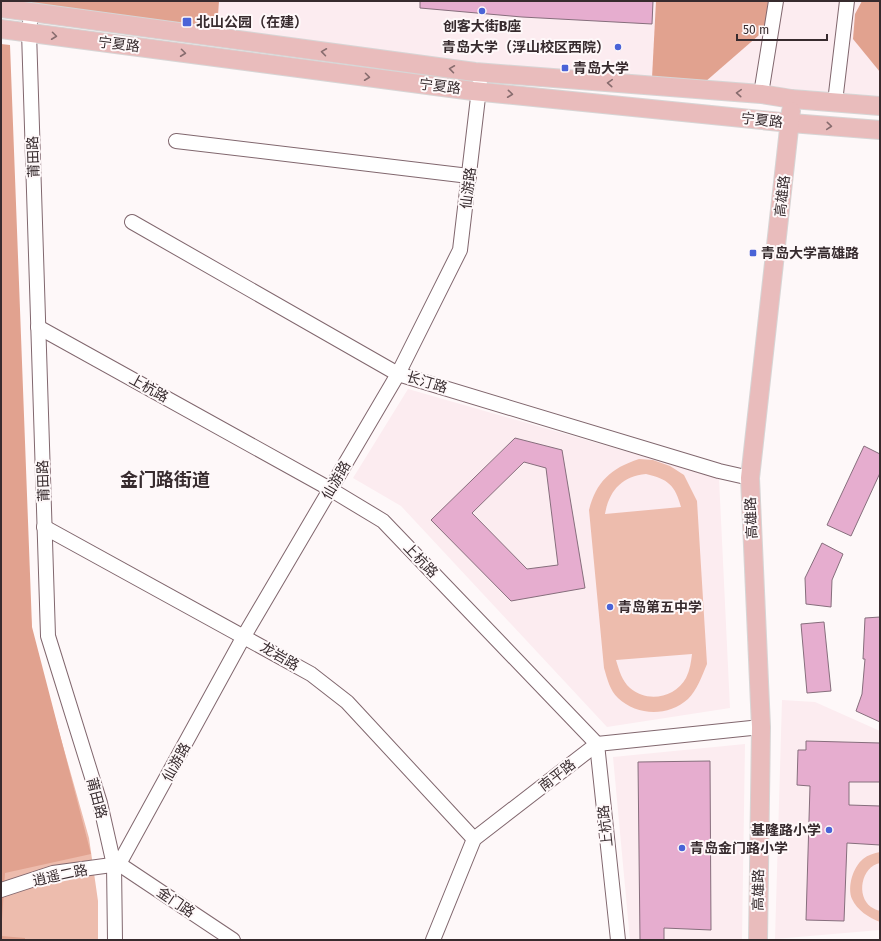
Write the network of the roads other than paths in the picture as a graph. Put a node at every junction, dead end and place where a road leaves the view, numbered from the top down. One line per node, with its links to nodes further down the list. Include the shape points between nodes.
1 (776, 1): 9 (street)
2 (847, 1): 11 (street)
3 (1, 8): 4 (main road, 宁夏路)
4 (31, 13): 6 (street, 莆田路); 7 (main road, 宁夏路, one-way to 4)
5 (1, 29): 6 (main road, 宁夏路)
6 (29, 32): 8 (main road, 宁夏路, one-way to 8); 18 (street, 莆田路)
7 (481, 72): 8 (street, 仙游路); 9 (main road, 宁夏路, one-way to 7)
8 (480, 91): 13 (main road, 宁夏路, one-way to 13); 16 (street, 仙游路)
9 (761, 94): 10 (main road, 宁夏路)
10 (792, 99): 11 (main road, 宁夏路); 13 (main road, 高雄路)
11 (835, 102): 12 (main road, 宁夏路)
12 (880, 106)
13 (791, 122): 14 (main road, 宁夏路, one-way to 14); 20 (main road, 高雄路)
14 (880, 130)
15 (176, 140): 16 (street)
16 (469, 176): 19 (street, 仙游路, via 460,250)
17 (132, 222): 19 (street, 长汀路)
18 (38, 326): 21 (street, 上杭路); 22 (street, 莆田路)
19 (398, 374): 20 (street, 长汀路, via 719,471); 21 (street, 仙游路)
20 (750, 478): 24 (main road, 高雄路)
21 (330, 489): 23 (street, 仙游路); 25 (street, 上杭路, via 383,521)
22 (44, 527): 23 (street, 龙岩路); 27 (street, 莆田路, via 48,636)
23 (244, 636): 26 (street, 龙岩路, via 311,674 347,702); 27 (street, 仙游路)
24 (761, 727): 25 (street); 33 (main road, 高雄路)
25 (597, 744): 26 (street, 南平路); 32 (street, 上杭路)
26 (474, 839): 31 (street, 南平路)
27 (117, 865): 28 (street, 逍遥二路, via 53,874); 29 (street, 莆田路); 30 (street, 金门路)
28 (1, 890)
29 (115, 940)
30 (233, 940)
31 (432, 940)
32 (618, 940)
33 (758, 940)

